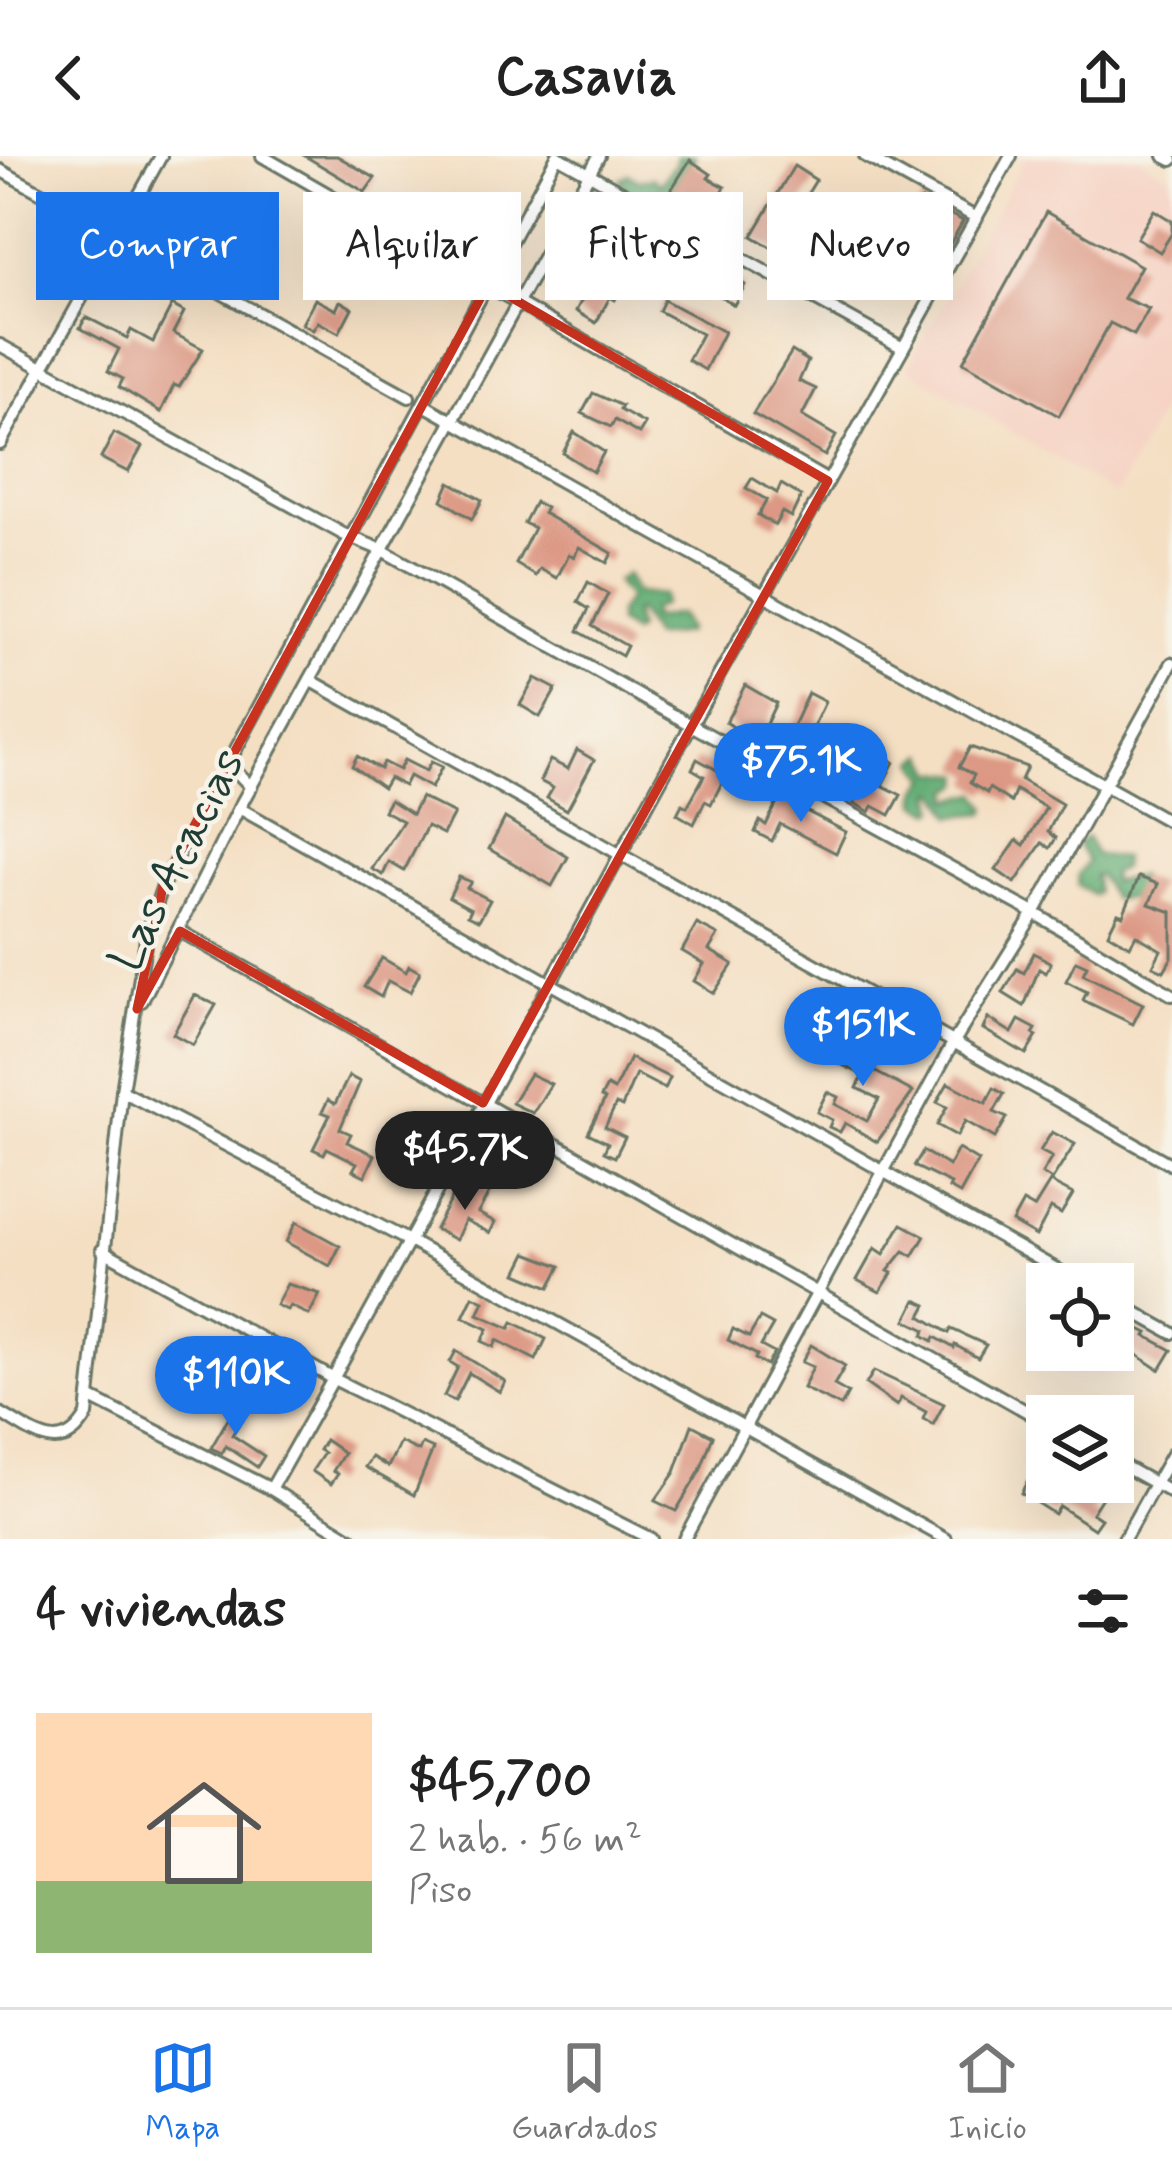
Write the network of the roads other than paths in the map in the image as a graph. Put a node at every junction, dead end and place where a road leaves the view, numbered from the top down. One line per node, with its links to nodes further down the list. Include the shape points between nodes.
1 (160, 156): 12 (street)
2 (262, 156): 13 (street)
3 (557, 156): 10 (street); 15 (street, Las Acacias)
4 (599, 156): 10 (street, Las Acacias)
5 (865, 156): 14 (street)
6 (1011, 156): 14 (street)
7 (1164, 156): 8 (street)
8 (1172, 160)
9 (0, 170): 11 (street)
10 (589, 175): 20 (street, Las Acacias); 22 (street)
11 (40, 192)
12 (140, 192)
13 (326, 192)
14 (976, 218): 22 (street)
15 (521, 223)
16 (80, 300): 23 (street)
17 (234, 300): 24 (street)
18 (479, 300): 29 (street, Las Acacias)
19 (516, 300): 20 (street)
20 (519, 302): 26 (street, Las Acacias); 28 (street)
21 (0, 345): 23 (street)
22 (903, 348): 28 (street)
23 (42, 368): 27 (street); 29 (street)
24 (409, 397)
25 (426, 406): 26 (street)
26 (453, 422): 30 (street, Las Acacias); 31 (street)
27 (0, 444)
28 (828, 481): 31 (street)
29 (351, 537): 30 (street); 35 (street, Las Acacias)
30 (382, 550): 33 (street, Las Acacias); 34 (street)
31 (764, 596): 34 (street); 36 (street)
32 (1172, 663): 36 (street)
33 (310, 680): 37 (street, Las Acacias); 40 (street)
34 (691, 725): 40 (street); 41 (street)
35 (229, 763): 37 (street); 45 (street, Las Acacias, via 164,883 147,932)
36 (1105, 785): 39 (street); 41 (street)
37 (250, 788): 38 (street, Las Acacias)
38 (239, 808): 42 (street, Las Acacias); 43 (street)
39 (1172, 823)
40 (620, 854): 43 (street); 46 (street)
41 (1034, 914): 44 (street); 46 (street)
42 (180, 931): 45 (street, Las Acacias); 48 (street)
43 (549, 983): 48 (street); 50 (street)
44 (1172, 995)
45 (137, 1010): 47 (street)
46 (953, 1043): 49 (street); 50 (street)
47 (122, 1091): 51 (street); 52 (street)
48 (483, 1103): 51 (street); 54 (street)
49 (1172, 1165)
50 (882, 1172): 53 (street); 54 (street)
51 (411, 1242): 57 (street); 61 (street)
52 (102, 1250): 57 (street); 58 (street)
53 (1045, 1263)
54 (815, 1293): 59 (street); 61 (street)
55 (1134, 1312): 56 (street)
56 (1172, 1333)
57 (334, 1378): 65 (street); 68 (street)
58 (88, 1397): 60 (street, via 87,1415 67,1438 44,1438); 65 (street)
59 (1026, 1411)
60 (0, 1413)
61 (744, 1424): 69 (street); 70 (street)
62 (1172, 1454): 64 (street)
63 (1134, 1472): 64 (street)
64 (1155, 1483): 66 (street); 71 (street)
65 (271, 1489): 67 (street)
66 (1172, 1493)
67 (352, 1539)
68 (651, 1539)
69 (684, 1539)
70 (946, 1539)
71 (1124, 1539)

